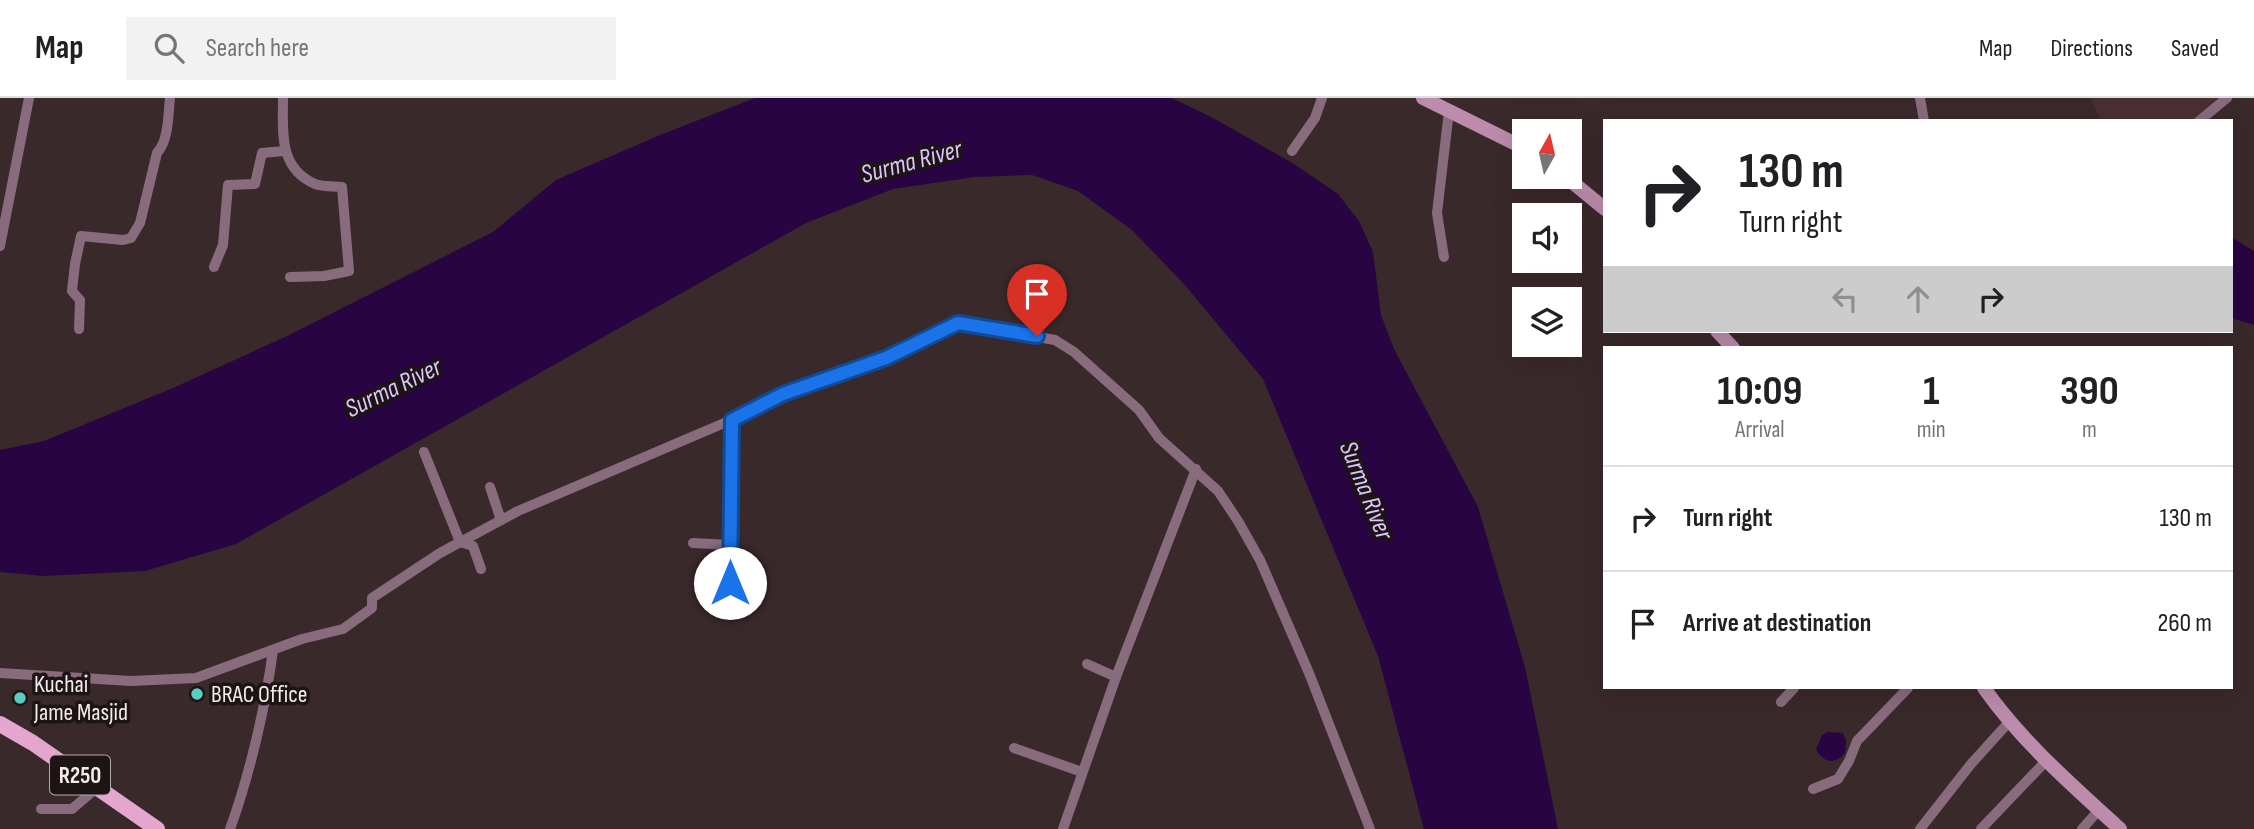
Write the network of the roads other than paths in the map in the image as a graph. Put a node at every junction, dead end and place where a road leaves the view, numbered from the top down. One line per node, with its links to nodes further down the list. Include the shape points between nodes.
1 (29, 98): 16 (street)
2 (170, 98): 20 (street, via 162,148 140,223 131,238 81,236 72,291 80,300)
3 (283, 98): 12 (street)
4 (1322, 98): 13 (street, via 1315,118)
5 (1423, 98): 8 (street)
6 (1920, 98): 9 (street)
7 (2227, 98): 10 (street)
8 (1449, 111): 11 (street); 17 (street, via 1437,213)
9 (1924, 119)
10 (2201, 119)
11 (1512, 142)
12 (284, 151): 18 (street, via 262,153 255,184 228,185 223,245); 19 (street, via 298,172 316,184 342,187 349,271)
13 (1292, 151)
14 (1581, 189): 15 (street)
15 (1603, 207)
16 (0, 246)
17 (1444, 257)
18 (214, 267)
19 (290, 277)
20 (79, 329)
21 (1719, 333): 22 (street)
22 (1731, 346)
23 (732, 420): 25 (street, via 783,394 886,358 958,323 1055,340 1065,346 1139,410 1159,438); 27 (street); 30 (street)
24 (424, 452): 28 (street)
25 (1196, 469): 36 (street); 55 (street, via 1218,491 1260,560)
26 (490, 487): 27 (street)
27 (501, 520): 28 (street)
28 (460, 542): 31 (street, via 473,545); 33 (street, via 372,598 372,608 343,629)
29 (693, 543): 30 (street)
30 (730, 545): 32 (street, via 730,583)
31 (481, 569)
32 (761, 586)
33 (273, 650): 35 (street, via 196,678 131,681); 53 (street)
34 (1087, 664): 36 (street)
35 (0, 673)
36 (1116, 677): 46 (street)
37 (1793, 689): 40 (street)
38 (1907, 689): 47 (street, via 1857,741 1838,779)
39 (1985, 689): 41 (street)
40 (1781, 702)
41 (2009, 722): 45 (street); 56 (street)
42 (0, 724): 52 (main road, R250)
43 (0, 732): 48 (main road, R250)
44 (1014, 748): 46 (street)
45 (2047, 760): 50 (street); 57 (street)
46 (1082, 772): 54 (street)
47 (1813, 789)
48 (93, 791): 49 (street, via 72,809); 51 (main road, R250)
49 (41, 809)
50 (2099, 810): 58 (street); 59 (street)
51 (147, 829)
52 (157, 829)
53 (230, 829)
54 (1063, 829)
55 (1370, 829)
56 (1920, 829)
57 (1980, 829)
58 (2081, 829)
59 (2120, 829)

